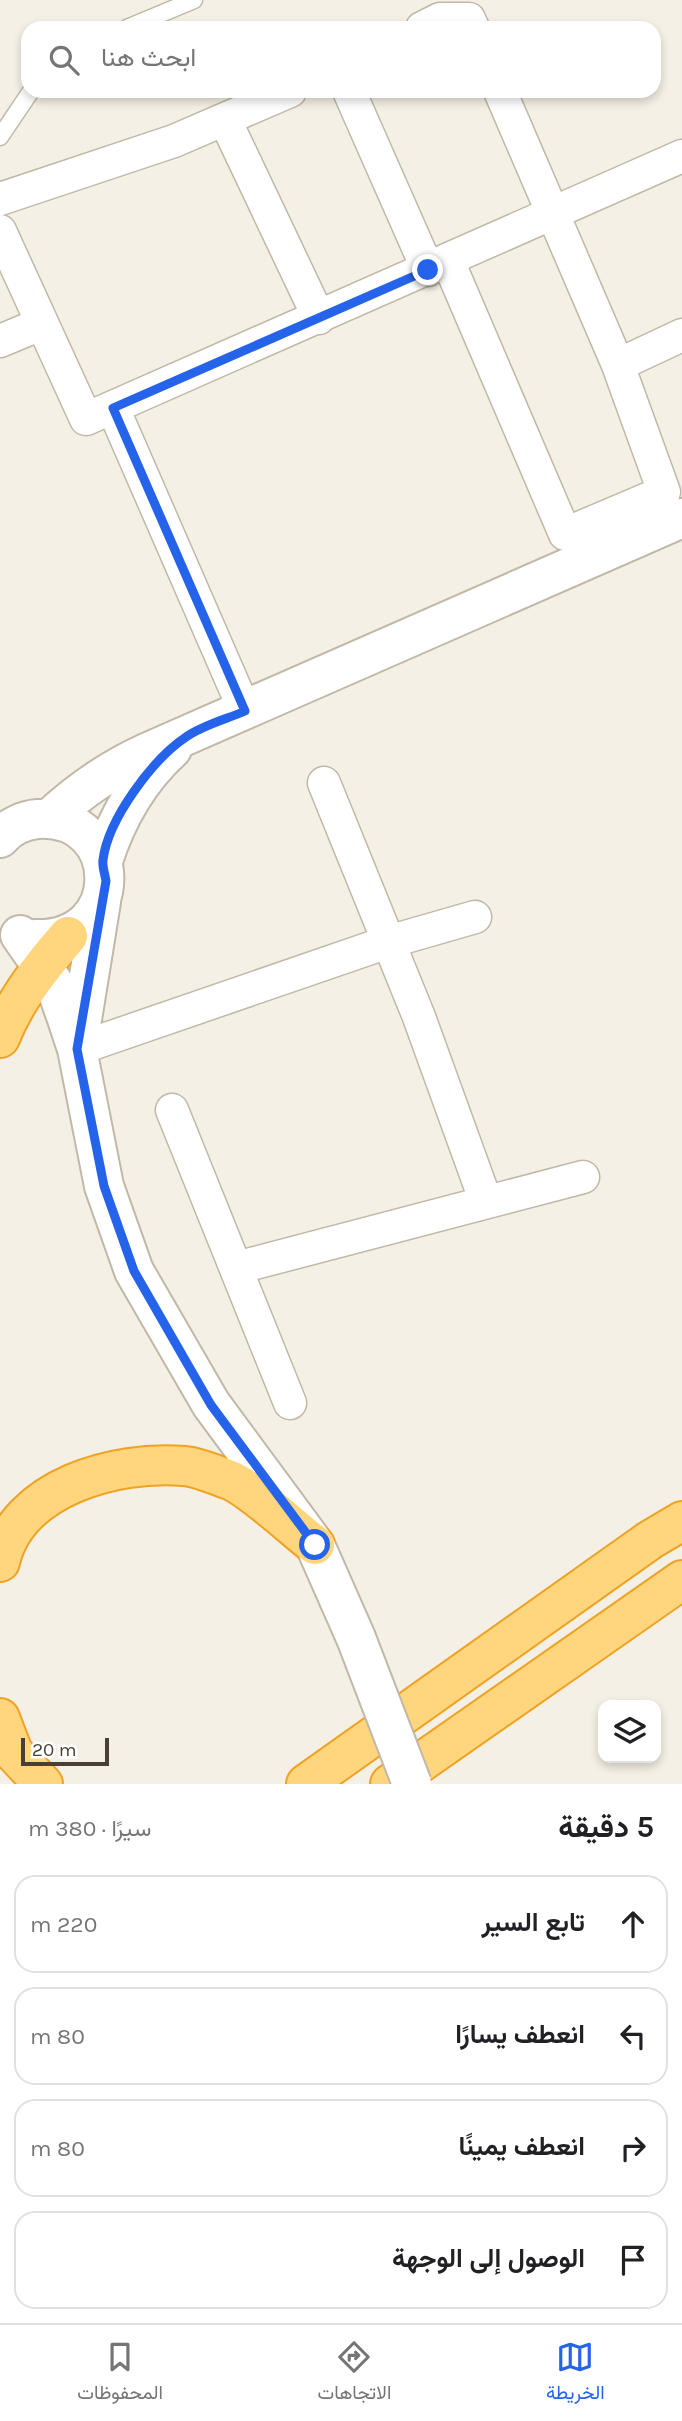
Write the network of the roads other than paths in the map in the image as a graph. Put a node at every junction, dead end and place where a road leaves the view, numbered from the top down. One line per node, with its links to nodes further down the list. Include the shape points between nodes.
1 (194, 0): 2 (lane)
2 (144, 21)
3 (436, 21): 4 (street)
4 (470, 21)
5 (26, 98): 10 (lane)
6 (274, 98): 9 (street)
7 (353, 98): 15 (street)
8 (503, 98): 13 (street)
9 (225, 120): 12 (street); 16 (street)
10 (0, 137)
11 (682, 156): 13 (street)
12 (0, 199)
13 (553, 215): 15 (street); 20 (street)
14 (0, 231): 17 (street)
15 (438, 266): 16 (street); 20 (street, via 565,534 664,492)
16 (319, 318): 21 (street)
17 (41, 324): 19 (street); 21 (street, via 86,419)
18 (682, 335): 20 (street)
19 (0, 341)
20 (618, 365)
21 (113, 408): 23 (street)
22 (682, 519): 23 (street)
23 (245, 711): 24 (street)
24 (186, 736): 26 (street, via 111,769); 27 (street, via 141,780 110,837)
25 (324, 783): 32 (street)
26 (16, 826): 27 (street, via 66,822 82,831)
27 (103, 861): 28 (street, via 106,881)
28 (101, 902): 31 (street, via 93,916); 34 (street)
29 (475, 917): 32 (street)
30 (14, 934): 31 (highway); 33 (highway, via 8,1018); 34 (street, via 55,985)
31 (68, 936)
32 (388, 942): 34 (street); 37 (street)
33 (0, 1038)
34 (77, 1049): 41 (street, via 104,1186 134,1271 211,1405)
35 (172, 1110): 38 (street)
36 (583, 1177): 37 (street)
37 (486, 1202): 38 (street)
38 (236, 1268): 39 (street)
39 (290, 1403)
40 (682, 1521): 45 (highway)
41 (315, 1545): 42 (highway, via 233,1481 186,1466 137,1466 96,1474 46,1497 5,1540); 48 (street, bridge)
42 (0, 1562)
43 (682, 1580): 47 (highway)
44 (0, 1718): 46 (highway, via 13,1752)
45 (306, 1782)
46 (43, 1784)
47 (390, 1784)
48 (412, 1784)

